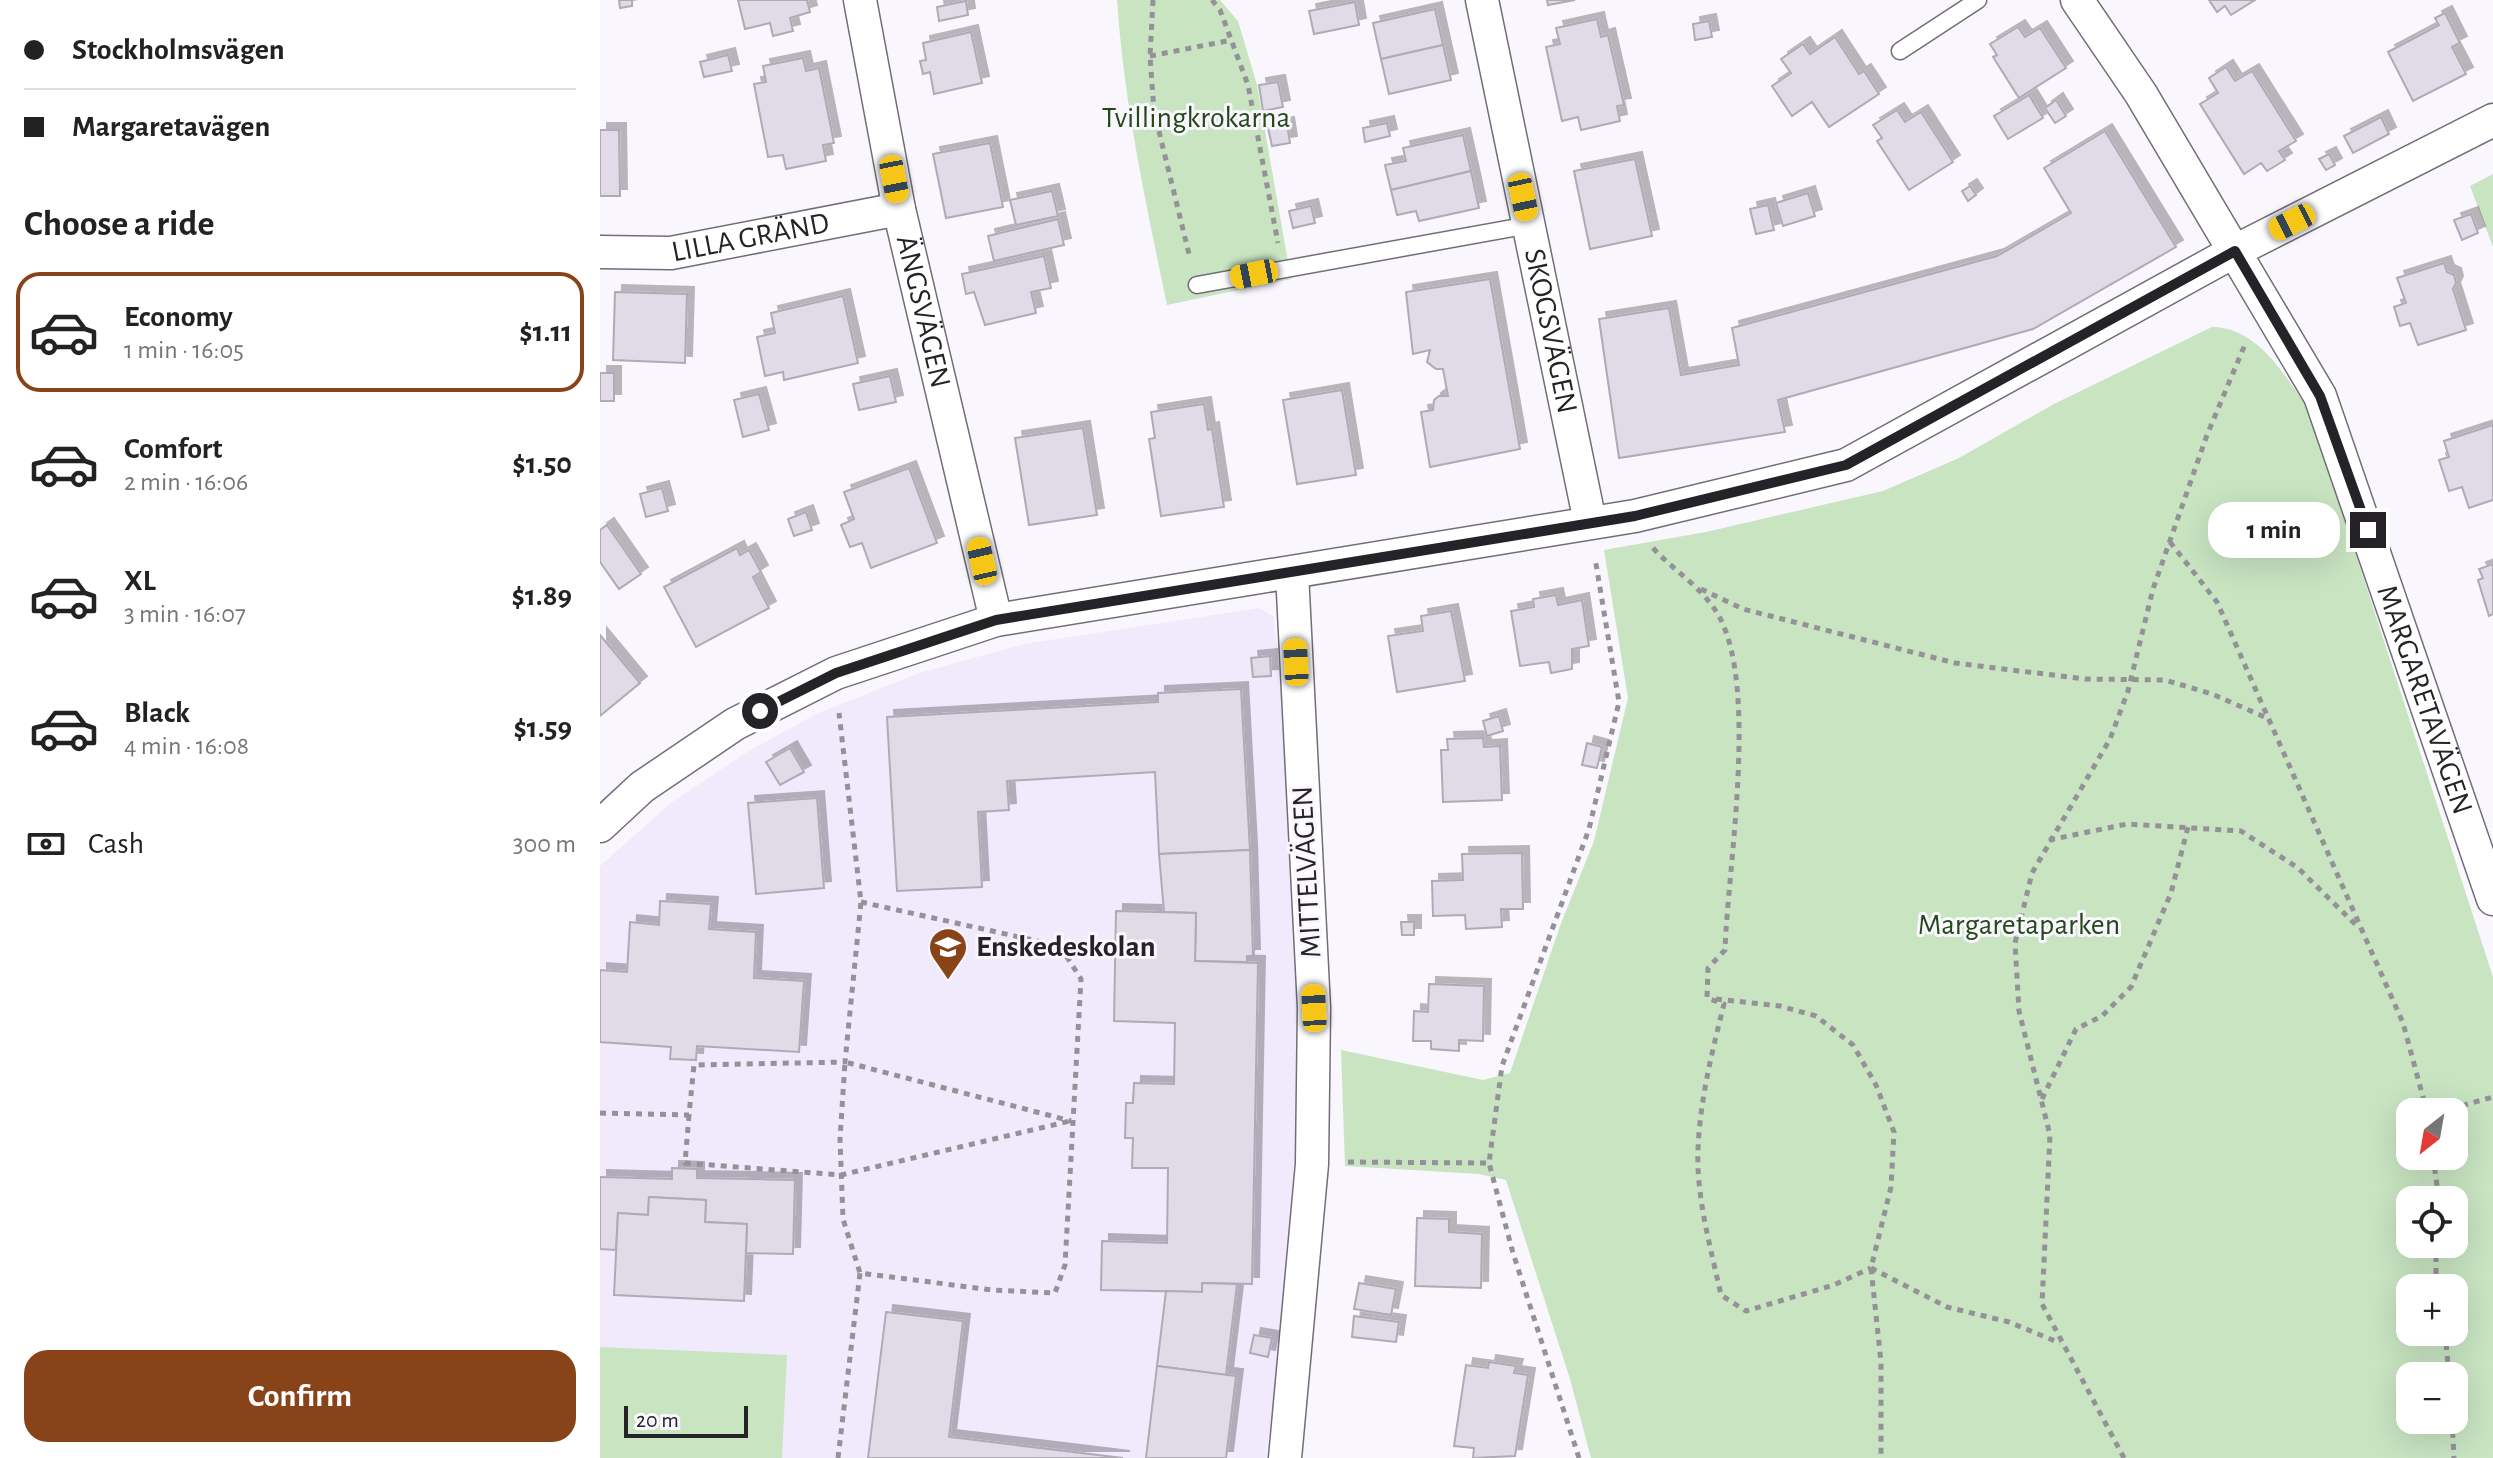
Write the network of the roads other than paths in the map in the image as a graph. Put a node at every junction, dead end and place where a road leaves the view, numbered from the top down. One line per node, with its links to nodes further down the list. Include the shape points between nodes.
1 (860, 0): 7 (street, ÄNGSVÄGEN)
2 (1482, 0): 8 (street, SKOGSVÄGEN)
3 (1978, 0): 5 (lane)
4 (2077, 0): 9 (street, MARGARETAVÄGEN, via 2141,94)
5 (1900, 51)
6 (2493, 120): 9 (street)
7 (899, 209): 10 (street, LILLA GRÄND, via 671,253); 14 (street, ÄNGSVÄGEN)
8 (1529, 225): 11 (lane); 12 (street, SKOGSVÄGEN)
9 (2235, 251): 12 (street, via 1846,465); 16 (street, MARGARETAVÄGEN, via 2320,396)
10 (600, 252)
11 (1197, 285)
12 (1590, 522): 13 (street)
13 (1292, 573): 14 (street); 17 (street, MITTELVÄGEN, via 1314,1008 1312,1164)
14 (996, 620): 15 (street, via 836,673 735,724 642,787)
15 (600, 826)
16 (2493, 899)
17 (1285, 1458)

